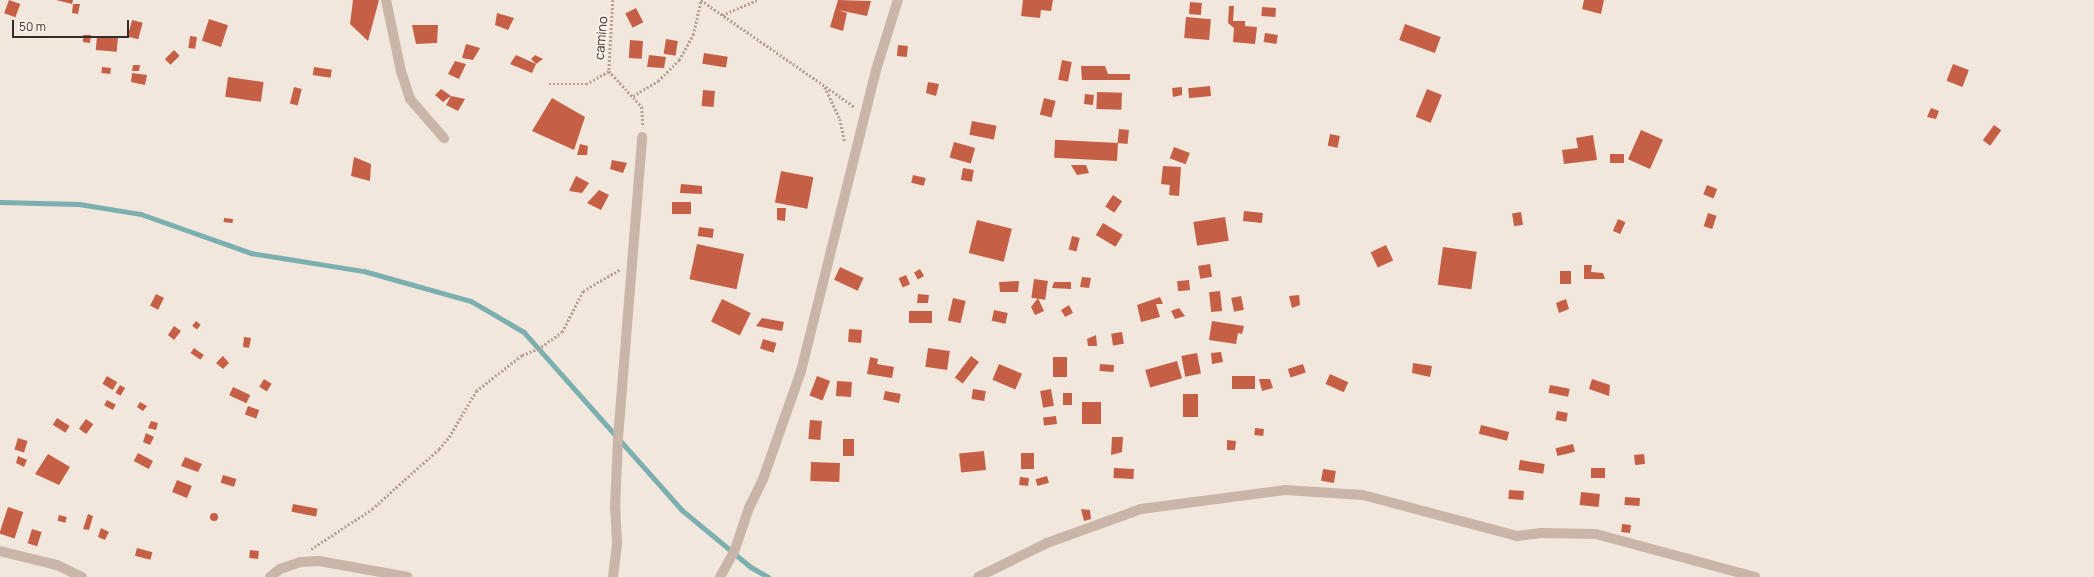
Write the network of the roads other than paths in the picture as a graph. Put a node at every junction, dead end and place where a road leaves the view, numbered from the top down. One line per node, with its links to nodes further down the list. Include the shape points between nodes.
1 (386, 0): 4 (street, via 401,71 410,99)
2 (898, 0): 10 (street, via 865,114 801,371 734,552)
3 (642, 137): 9 (street, via 634,263 618,438 615,509 617,542)
4 (444, 138)
5 (0, 551): 7 (street, via 57,566)
6 (402, 576): 8 (street, via 319,561 300,562 280,569)
7 (82, 577)
8 (270, 577)
9 (613, 577)
10 (720, 577)
11 (978, 577): 12 (street, via 1047,542 1141,509 1285,490 1363,495 1517,536 1541,533 1596,534)
12 (1755, 577)

